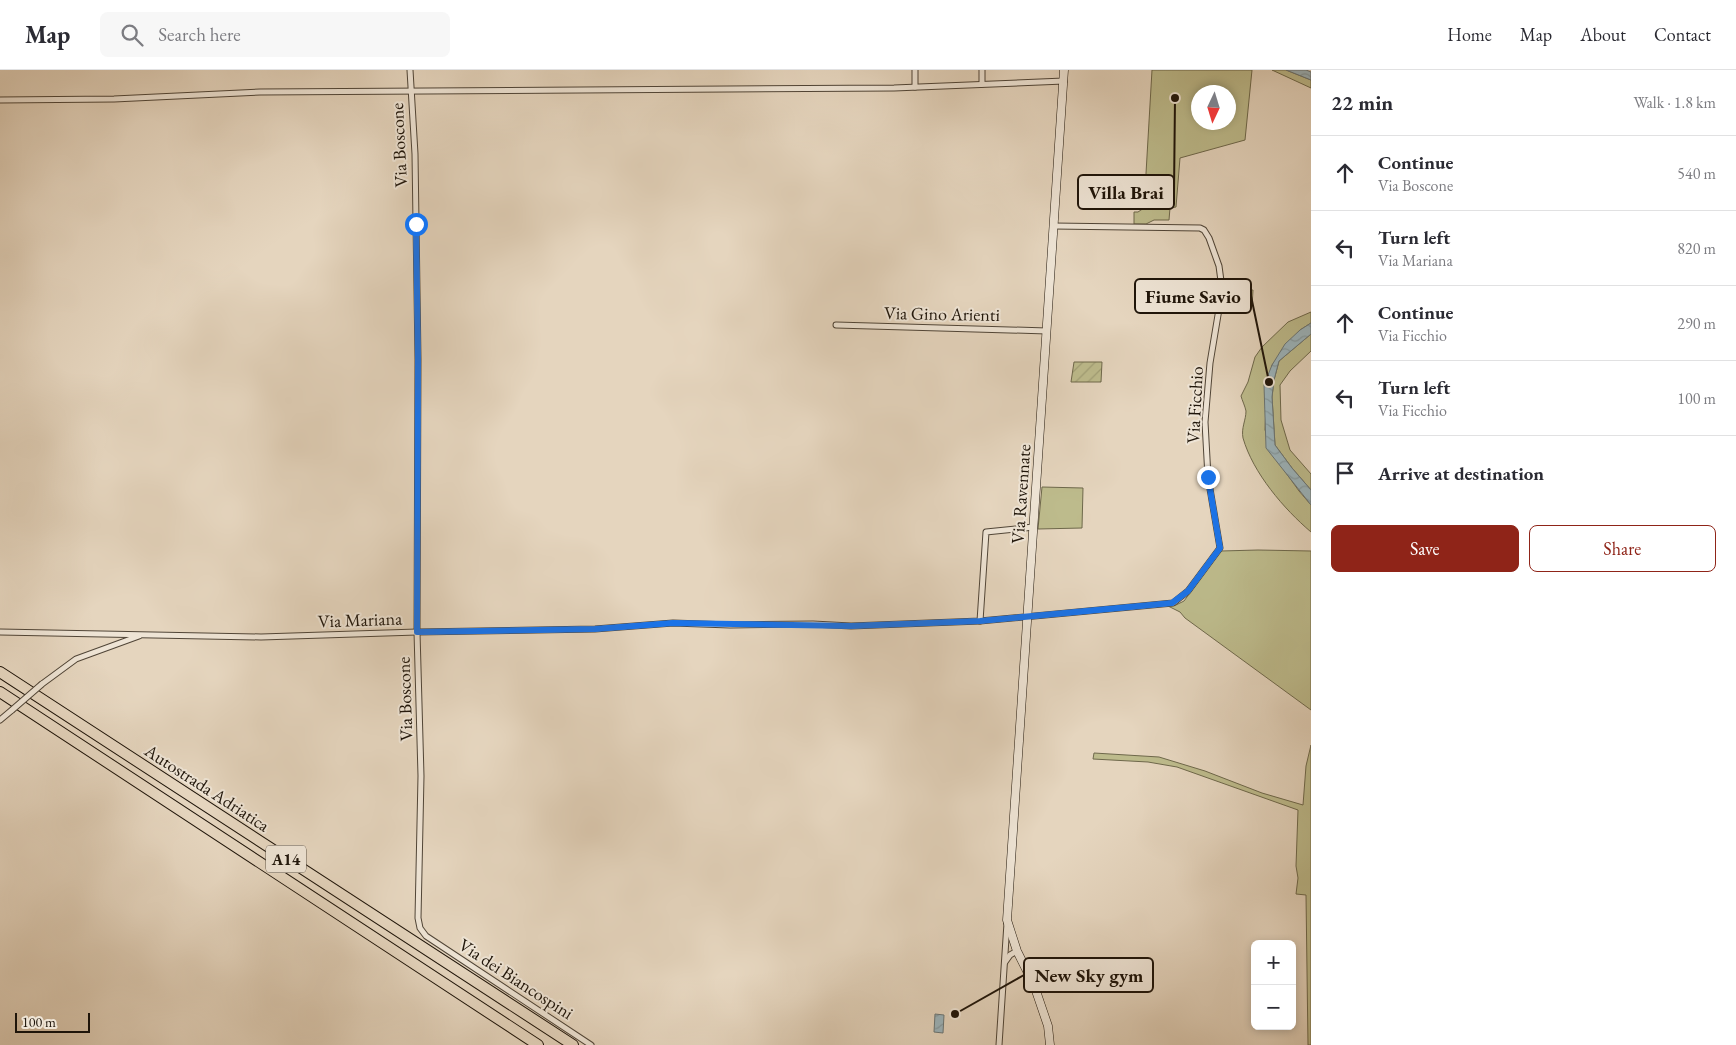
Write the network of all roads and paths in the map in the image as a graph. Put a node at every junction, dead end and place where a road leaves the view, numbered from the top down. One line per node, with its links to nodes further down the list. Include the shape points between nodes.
1 (410, 70): 8 (street, Via Boscone)
2 (915, 70): 7 (street)
3 (982, 70): 6 (street)
4 (1064, 70): 5 (main road, Via Ravennate)
5 (1064, 81): 6 (street); 10 (main road, Via Ravennate)
6 (982, 84): 7 (street)
7 (915, 87): 8 (street)
8 (410, 92): 9 (street, via 260,92 114,100); 17 (street, Via Boscone, via 415,154 417,272)
9 (0, 100)
10 (1054, 226): 12 (main road, Via Ravennate); 14 (street, Via Ficchio, via 1190,227 1200,228 1207,234 1219,266 1221,282 1205,422 1208,477 1220,548 1188,591 1172,603)
11 (836, 325): 12 (street, Via Gino Arienti)
12 (1047, 331): 13 (main road, Via Ravennate)
13 (1034, 527): 14 (main road, Via Ravennate); 15 (street, via 986,532)
14 (1028, 617): 15 (street, Via Mariana); 22 (main road, Via Ravennate)
15 (980, 621): 17 (street, Via Mariana, via 851,626 673,623 595,629)
16 (0, 632): 18 (street, Via Mariana)
17 (417, 632): 18 (street, Via Mariana, via 262,637); 23 (street, Via Boscone, via 421,776 418,918)
18 (142, 635): 21 (street, Via Mariana, bridge, via 76,659)
19 (0, 672): 27 (highway, Autostrada Adriatica / A14)
20 (0, 692): 26 (highway, Autostrada Adriatica / A14)
21 (0, 720)
22 (1007, 920): 24 (main road, Via Ravennate); 25 (street, Via Ravennate)
23 (426, 936): 28 (street, Via dei Biancospini)
24 (1017, 951): 25 (street); 30 (main road, Via Ravennate, via 1034,985 1048,1026)
25 (1004, 964): 29 (street, Via Ravennate)
26 (538, 1045)
27 (573, 1045)
28 (592, 1045)
29 (999, 1045)
30 (1050, 1045)

